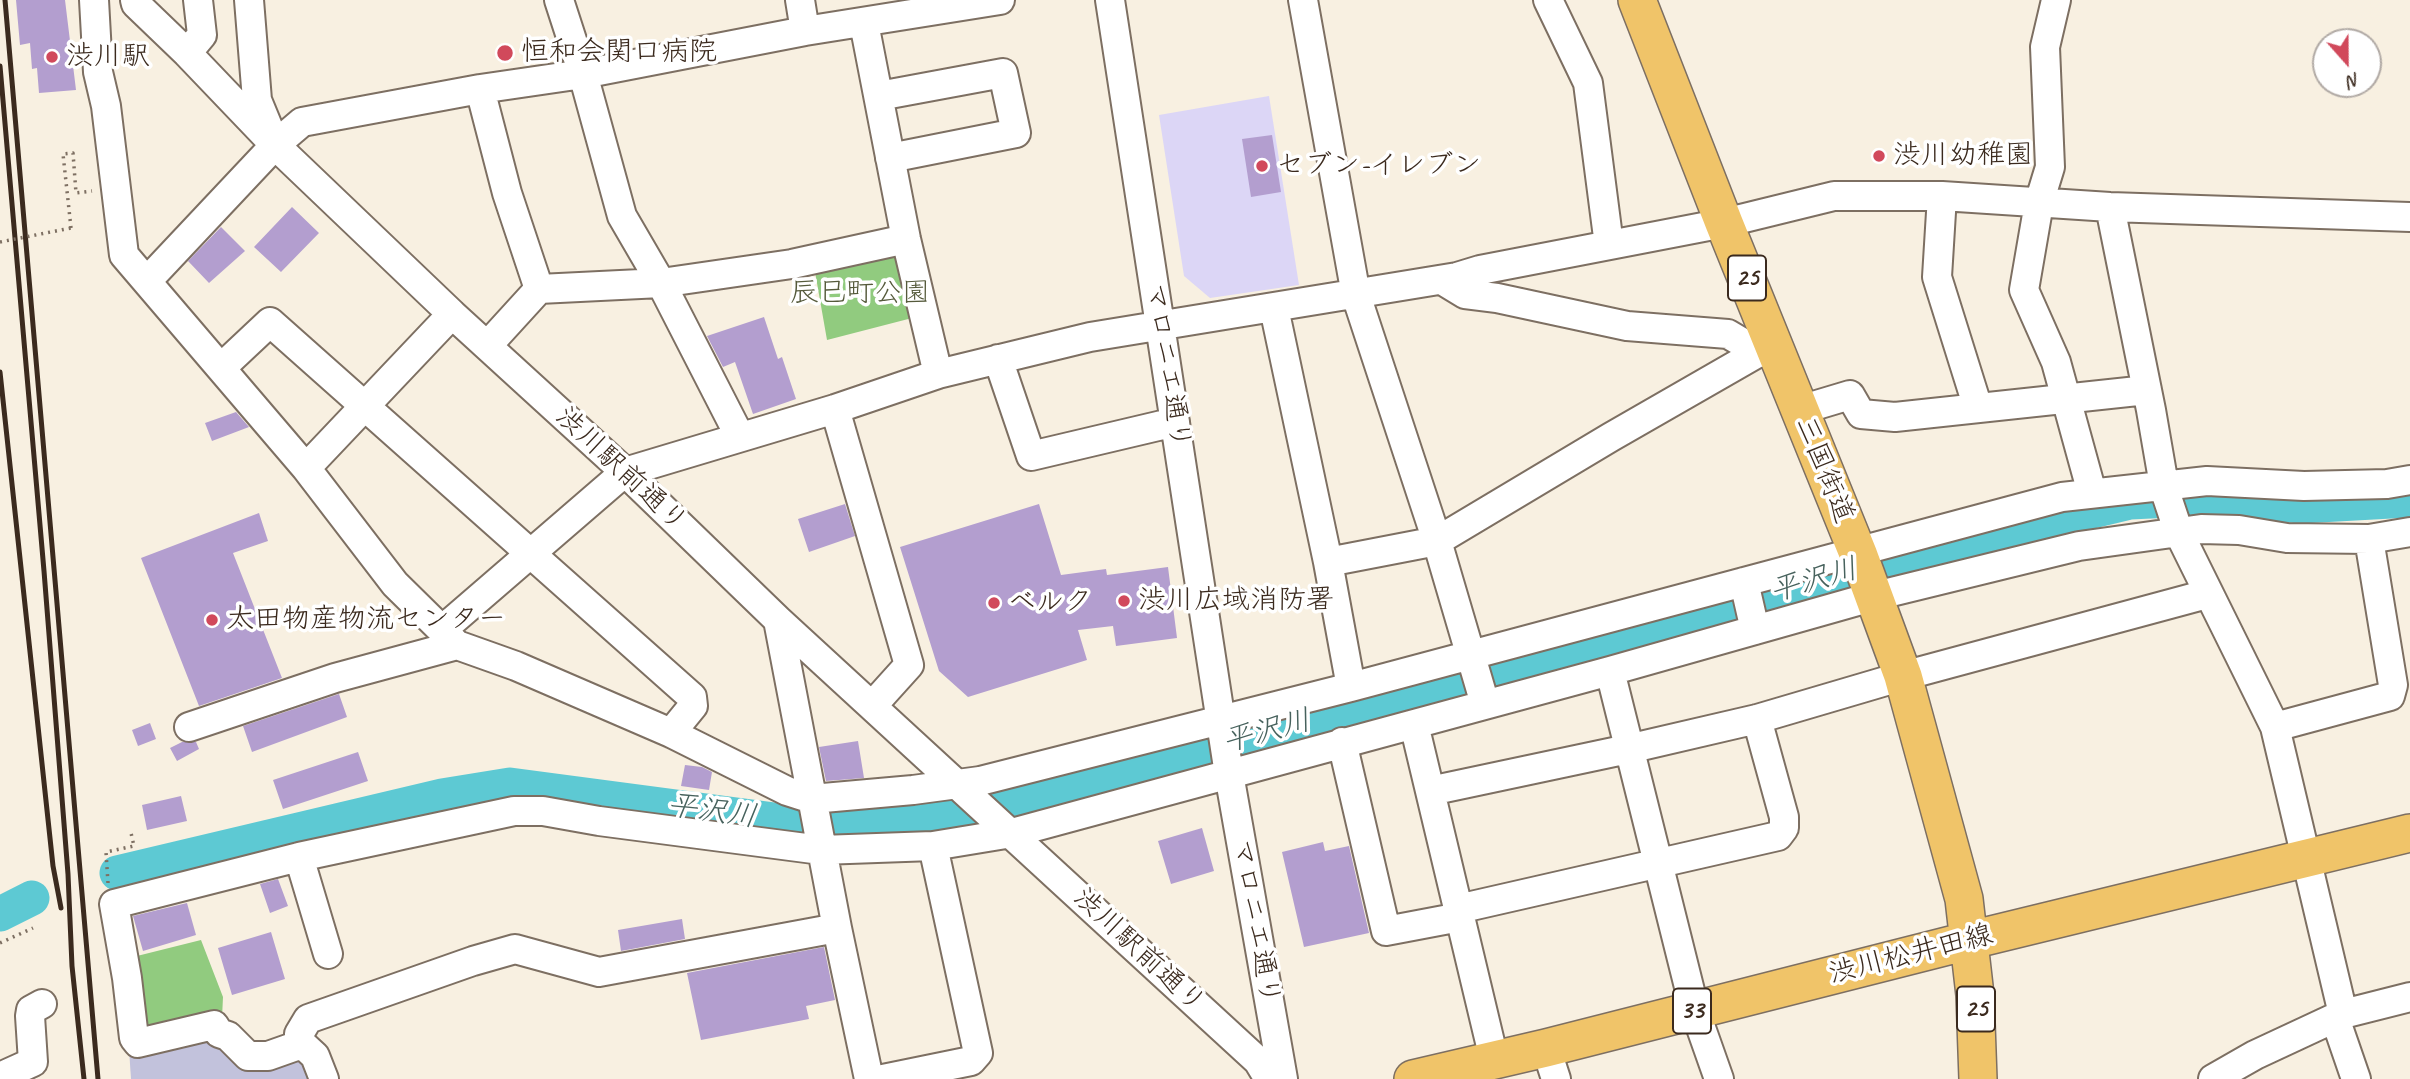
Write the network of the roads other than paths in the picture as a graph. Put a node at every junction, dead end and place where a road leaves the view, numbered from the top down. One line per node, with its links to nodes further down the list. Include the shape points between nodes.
1 (94, 0): 28 (street, via 98,72 124,255)
2 (135, 0): 15 (street, 渋川駅前通り)
3 (198, 0): 15 (street, via 202,36)
4 (249, 0): 19 (street, via 257,100)
5 (559, 0): 16 (street)
6 (800, 0): 14 (street)
7 (1000, 0): 13 (street)
8 (1110, 0): 35 (street, マロニエ通り)
9 (1303, 0): 32 (street)
10 (1548, 0): 27 (street, via 1588,83)
11 (1637, 0): 25 (main road, 三国街道 / 25)
12 (2056, 0): 22 (street, via 2045,47 2050,167)
13 (864, 23): 14 (street); 18 (street)
14 (804, 31): 16 (street)
15 (187, 53): 19 (street, 渋川駅前通り)
16 (583, 74): 17 (street); 30 (street, via 622,216)
17 (480, 89): 19 (street, via 302,122); 31 (street, via 507,193)
18 (878, 96): 20 (street); 20 (street, via 1003,73 1016,133)
19 (275, 145): 28 (street); 34 (street, 渋川駅前通り)
20 (890, 158): 26 (street)
21 (1942, 196): 22 (street); 25 (street, via 1834,196); 44 (street, via 1937,276)
22 (2039, 203): 23 (street); 42 (street, via 2024,290 2056,362)
23 (2110, 207): 24 (street); 41 (street)
24 (2410, 217)
25 (1724, 223): 27 (street); 37 (main road, 三国街道 / 25)
26 (906, 239): 30 (street, via 792,264); 40 (street)
27 (1609, 245): 29 (street)
28 (148, 280): 39 (street)
29 (1442, 280): 32 (street); 37 (street, via 1465,294 1627,326 1728,334)
30 (661, 283): 31 (street); 48 (street)
31 (539, 289): 36 (street)
32 (1356, 295): 33 (street); 57 (street)
33 (1274, 308): 35 (street); 59 (street)
34 (452, 314): 36 (street, 渋川駅前通り); 43 (street)
35 (1160, 325): 38 (street); 47 (street, マロニエ通り)
36 (487, 346): 50 (street, 渋川駅前通り)
37 (1767, 348): 46 (main road, 三国街道 / 25); 57 (street)
38 (998, 359): 40 (street); 47 (street, via 1031,456)
39 (221, 368): 43 (street, via 270,322); 49 (street)
40 (939, 374): 45 (street)
41 (2147, 390): 42 (street); 52 (street)
42 (2065, 399): 44 (street); 53 (street)
43 (365, 406): 49 (street); 58 (street)
44 (1978, 408): 46 (street, via 1895,417 1861,414 1850,395)
45 (835, 409): 48 (street); 71 (street, via 909,666)
46 (1800, 410): 60 (main road, 三国街道 / 25)
47 (1175, 422): 74 (street, マロニエ通り)
48 (740, 437): 50 (street)
49 (306, 468): 65 (street, via 395,584)
50 (625, 472): 58 (street); 63 (street, 渋川駅前通り)
51 (2410, 480): 52 (street, via 2304,486 2207,481)
52 (2165, 487): 53 (street); 54 (street)
53 (2092, 493): 60 (street, via 2062,497)
54 (2177, 527): 56 (street, via 2287,538); 60 (street, via 2079,546); 62 (street)
55 (2410, 532): 56 (street)
56 (2369, 539): 76 (street, via 2393,685 2390,696)
57 (1437, 541): 59 (street); 66 (street)
58 (531, 553): 65 (street); 77 (street, via 692,696 693,706)
59 (1328, 562): 69 (street)
60 (1865, 572): 61 (street); 64 (street); 68 (main road, 三国街道 / 25)
61 (1744, 583): 64 (street); 66 (street)
62 (2207, 594): 68 (street); 76 (street)
63 (778, 620): 71 (street, 渋川駅前通り); 83 (street)
64 (1755, 629): 67 (street)
65 (449, 637): 75 (street); 77 (street)
66 (1471, 658): 69 (street); 70 (street)
67 (1611, 671): 70 (street); 79 (street)
68 (1903, 676): 72 (street); 93 (main road, 三国街道 / 25)
69 (1351, 687): 74 (street)
70 (1484, 698): 73 (street)
71 (872, 706): 81 (street, 渋川駅前通り)
72 (1757, 719): 79 (street); 90 (street, via 1784,828 1778,836)
73 (1414, 724): 78 (street); 82 (street)
74 (1222, 726): 80 (street, マロニエ通り); 81 (street, via 980,781)
75 (189, 727)
76 (2275, 727): 89 (street)
77 (671, 733): 83 (street)
78 (1342, 742): 80 (street); 91 (street, via 1386,930)
79 (1628, 750): 82 (street); 90 (street)
80 (1229, 770): 84 (street); 107 (street, マロニエ通り)
81 (963, 789): 83 (street); 84 (street, 渋川駅前通り)
82 (1430, 791): 91 (street)
83 (812, 801): 86 (street)
84 (1008, 830): 87 (street); 106 (street, 渋川駅前通り, via 1258,1061)
85 (2410, 833): 89 (main road, 渋川松井田線 / 33)
86 (821, 846): 87 (street); 88 (street, via 514,811); 92 (street)
87 (933, 846): 105 (street, via 978,1053 971,1061)
88 (299, 858): 94 (street); 99 (street, via 114,904 138,1043 215,1025 248,1056 268,1056)
89 (2307, 858): 93 (main road, 渋川松井田線 / 33); 98 (street)
90 (1659, 865): 91 (street); 97 (street)
91 (1459, 913): 100 (street)
92 (837, 928): 99 (street, via 599,972 515,949 309,1019 299,1034); 104 (street)
93 (1971, 940): 97 (main road, 渋川松井田線 / 33); 110 (main road, 三国街道 / 25)
94 (328, 954)
95 (2410, 997): 98 (street)
96 (42, 1004): 102 (street, via 31,1010 30,1016 33,1062)
97 (1695, 1011): 101 (main road, 渋川松井田線 / 33); 109 (street)
98 (2339, 1016): 111 (street); 112 (street)
99 (302, 1044): 103 (street, via 315,1056)
100 (1494, 1059): 101 (main road, 渋川松井田線 / 33); 108 (main road, 渋川松井田線 / 33)
101 (1551, 1064)
102 (0, 1077)
103 (324, 1079)
104 (869, 1079)
105 (883, 1079)
106 (1269, 1079)
107 (1283, 1079)
108 (1413, 1079)
109 (1719, 1079)
110 (1978, 1079)
111 (2213, 1079)
112 (2356, 1079)

